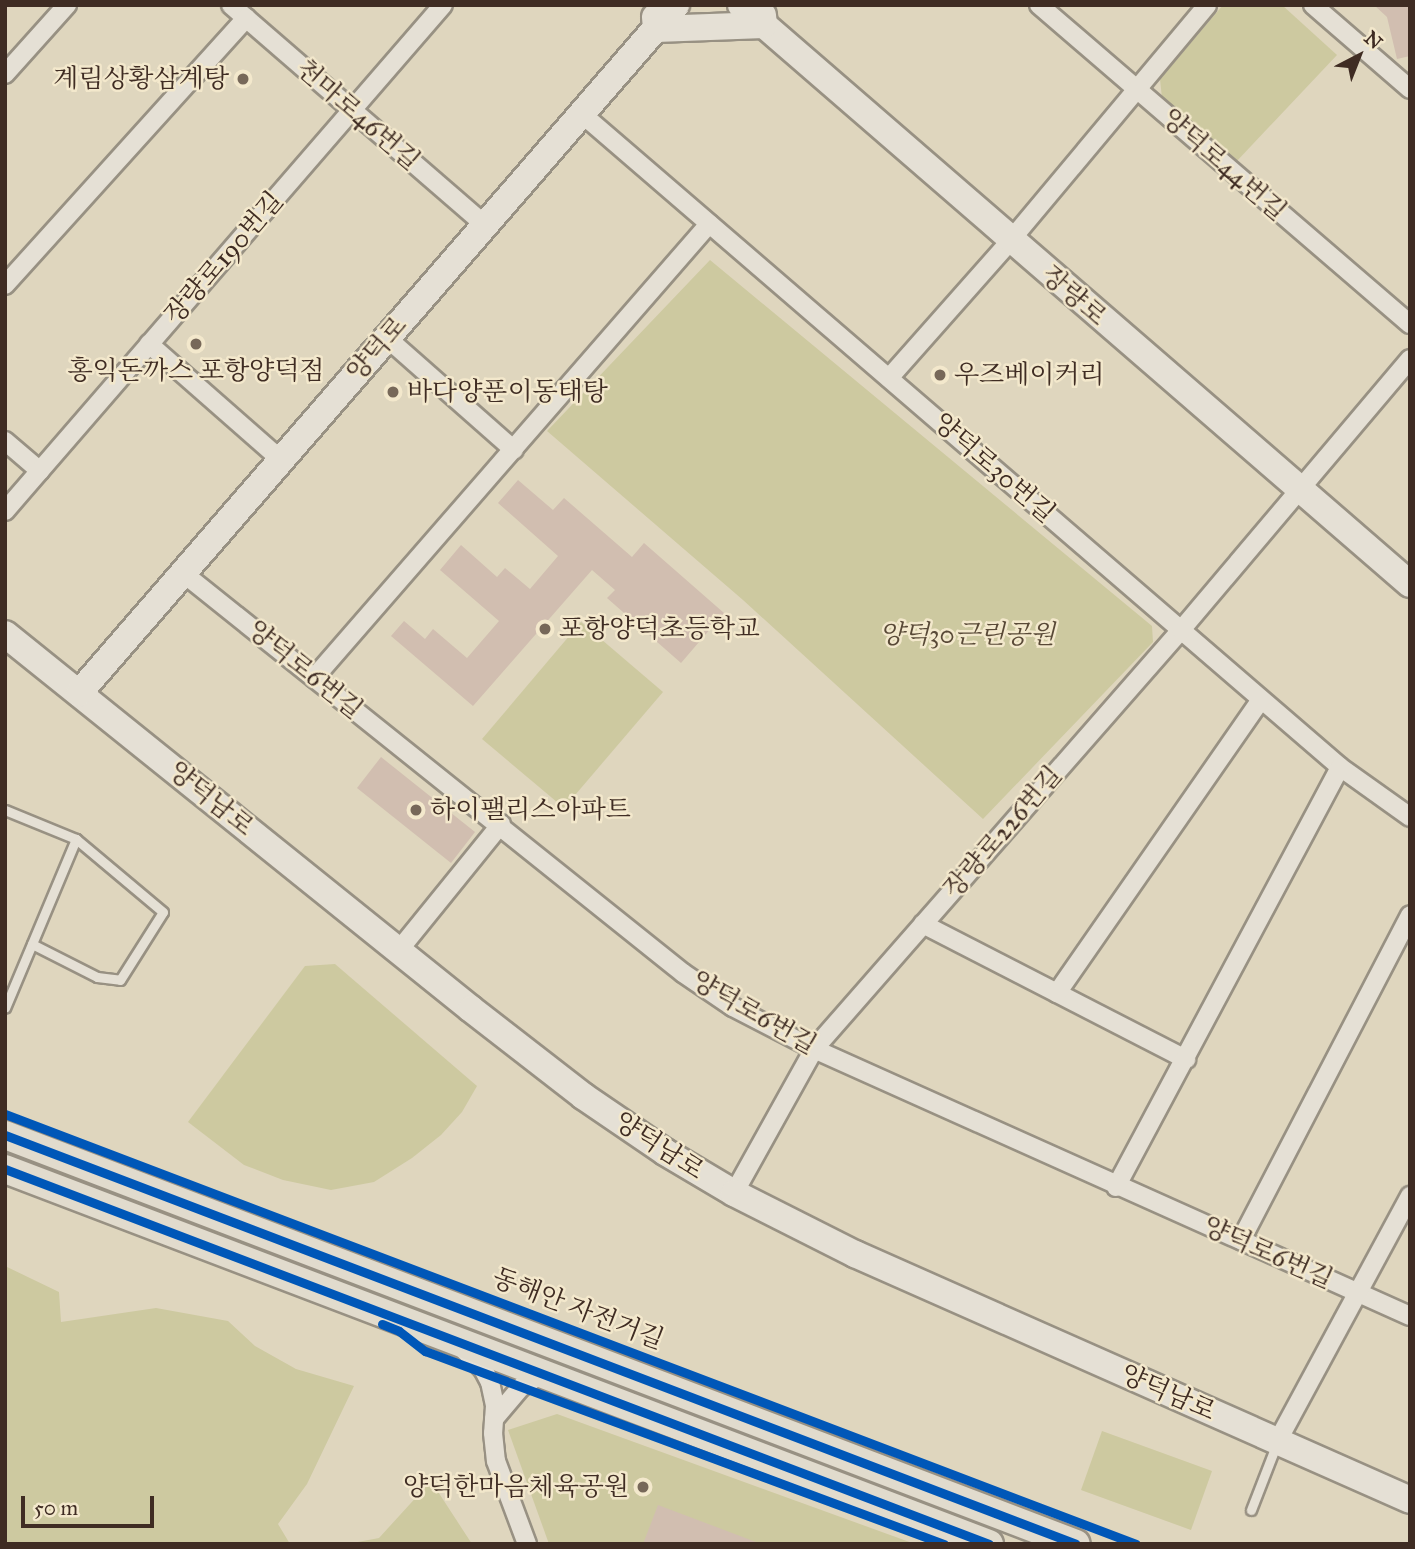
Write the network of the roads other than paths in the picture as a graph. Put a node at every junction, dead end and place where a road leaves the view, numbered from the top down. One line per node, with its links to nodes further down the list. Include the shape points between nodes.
1 (66, 5): 12 (street)
2 (231, 5): 11 (street, 천마로46번길)
3 (443, 5): 15 (street, 장량로190번길)
4 (676, 5): 10 (street, 양덕로)
5 (741, 5): 9 (street, 장량로)
6 (1039, 5): 14 (street, 양덕로44번길)
7 (1208, 5): 14 (street)
8 (1313, 5): 13 (street)
9 (763, 15): 10 (street); 19 (street, 장량로)
10 (655, 17): 16 (street, 양덕로)
11 (246, 18): 15 (street, 천마로46번길); 20 (street)
12 (5, 74)
13 (1410, 89)
14 (1136, 90): 19 (street); 21 (street, 양덕로44번길)
15 (352, 110): 18 (street, 천마로46번길); 23 (street, 장량로190번길)
16 (582, 114): 17 (street, 양덕로30번길); 18 (street, 양덕로)
17 (709, 224): 25 (street, 양덕로30번길); 27 (street)
18 (485, 225): 22 (street, 양덕로)
19 (1010, 241): 25 (street); 30 (street, 장량로)
20 (5, 285)
21 (1410, 324)
22 (387, 338): 27 (street); 28 (street, 양덕로)
23 (149, 344): 28 (street); 29 (street, 장량로190번길)
24 (1410, 359): 30 (street, 장량로226번길)
25 (889, 378): 34 (street, 양덕로30번길)
26 (5, 441): 29 (street)
27 (514, 450): 36 (street)
28 (281, 460): 32 (street, 양덕로)
29 (40, 471): 31 (street, 장량로190번길)
30 (1298, 488): 33 (street, 장량로); 34 (street, 장량로226번길)
31 (5, 511)
32 (183, 573): 36 (street, 양덕로6번길); 37 (street, 양덕로)
33 (1410, 584)
34 (1181, 630): 38 (street, 양덕로30번길); 45 (street, 장량로226번길)
35 (5, 634): 37 (street, 양덕남로)
36 (314, 678): 42 (street, 양덕로6번길)
37 (79, 693): 47 (street, 양덕남로)
38 (1261, 700): 39 (street, 양덕로30번길); 48 (street)
39 (1339, 767): 41 (street, 양덕로30번길); 51 (street)
40 (5, 810): 43 (lane)
41 (1410, 817)
42 (500, 824): 47 (street); 50 (street, 양덕로6번길, via 701,986)
43 (76, 839): 46 (lane); 46 (lane, via 163,912 120,980 97,977)
44 (1410, 915): 57 (street)
45 (923, 924): 48 (street); 50 (street, 장량로226번길)
46 (32, 944): 49 (lane)
47 (399, 950): 55 (street, 양덕남로, via 583,1096)
48 (1057, 993): 51 (street)
49 (5, 1008)
50 (814, 1049): 54 (street, 양덕로6번길); 55 (street, 장량로226번길)
51 (1186, 1059): 54 (street)
52 (5, 1135): 68 (main road)
53 (5, 1169): 60 (main road)
54 (1116, 1187): 57 (street, 양덕로6번길)
55 (734, 1193): 63 (street, 양덕남로, via 855,1254)
56 (1410, 1196): 58 (street)
57 (1241, 1240): 58 (street, 양덕로6번길)
58 (1358, 1293): 59 (street, 양덕로6번길); 63 (street)
59 (1410, 1316)
60 (453, 1340): 61 (main road); 62 (street, via 483,1369 493,1395)
61 (543, 1373): 62 (street, via 521,1387); 67 (main road)
62 (494, 1419): 66 (street, via 496,1461)
63 (1278, 1442): 64 (street, 양덕남로); 65 (lane)
64 (1410, 1500)
65 (1251, 1510)
66 (527, 1544)
67 (989, 1544)
68 (1076, 1544)

